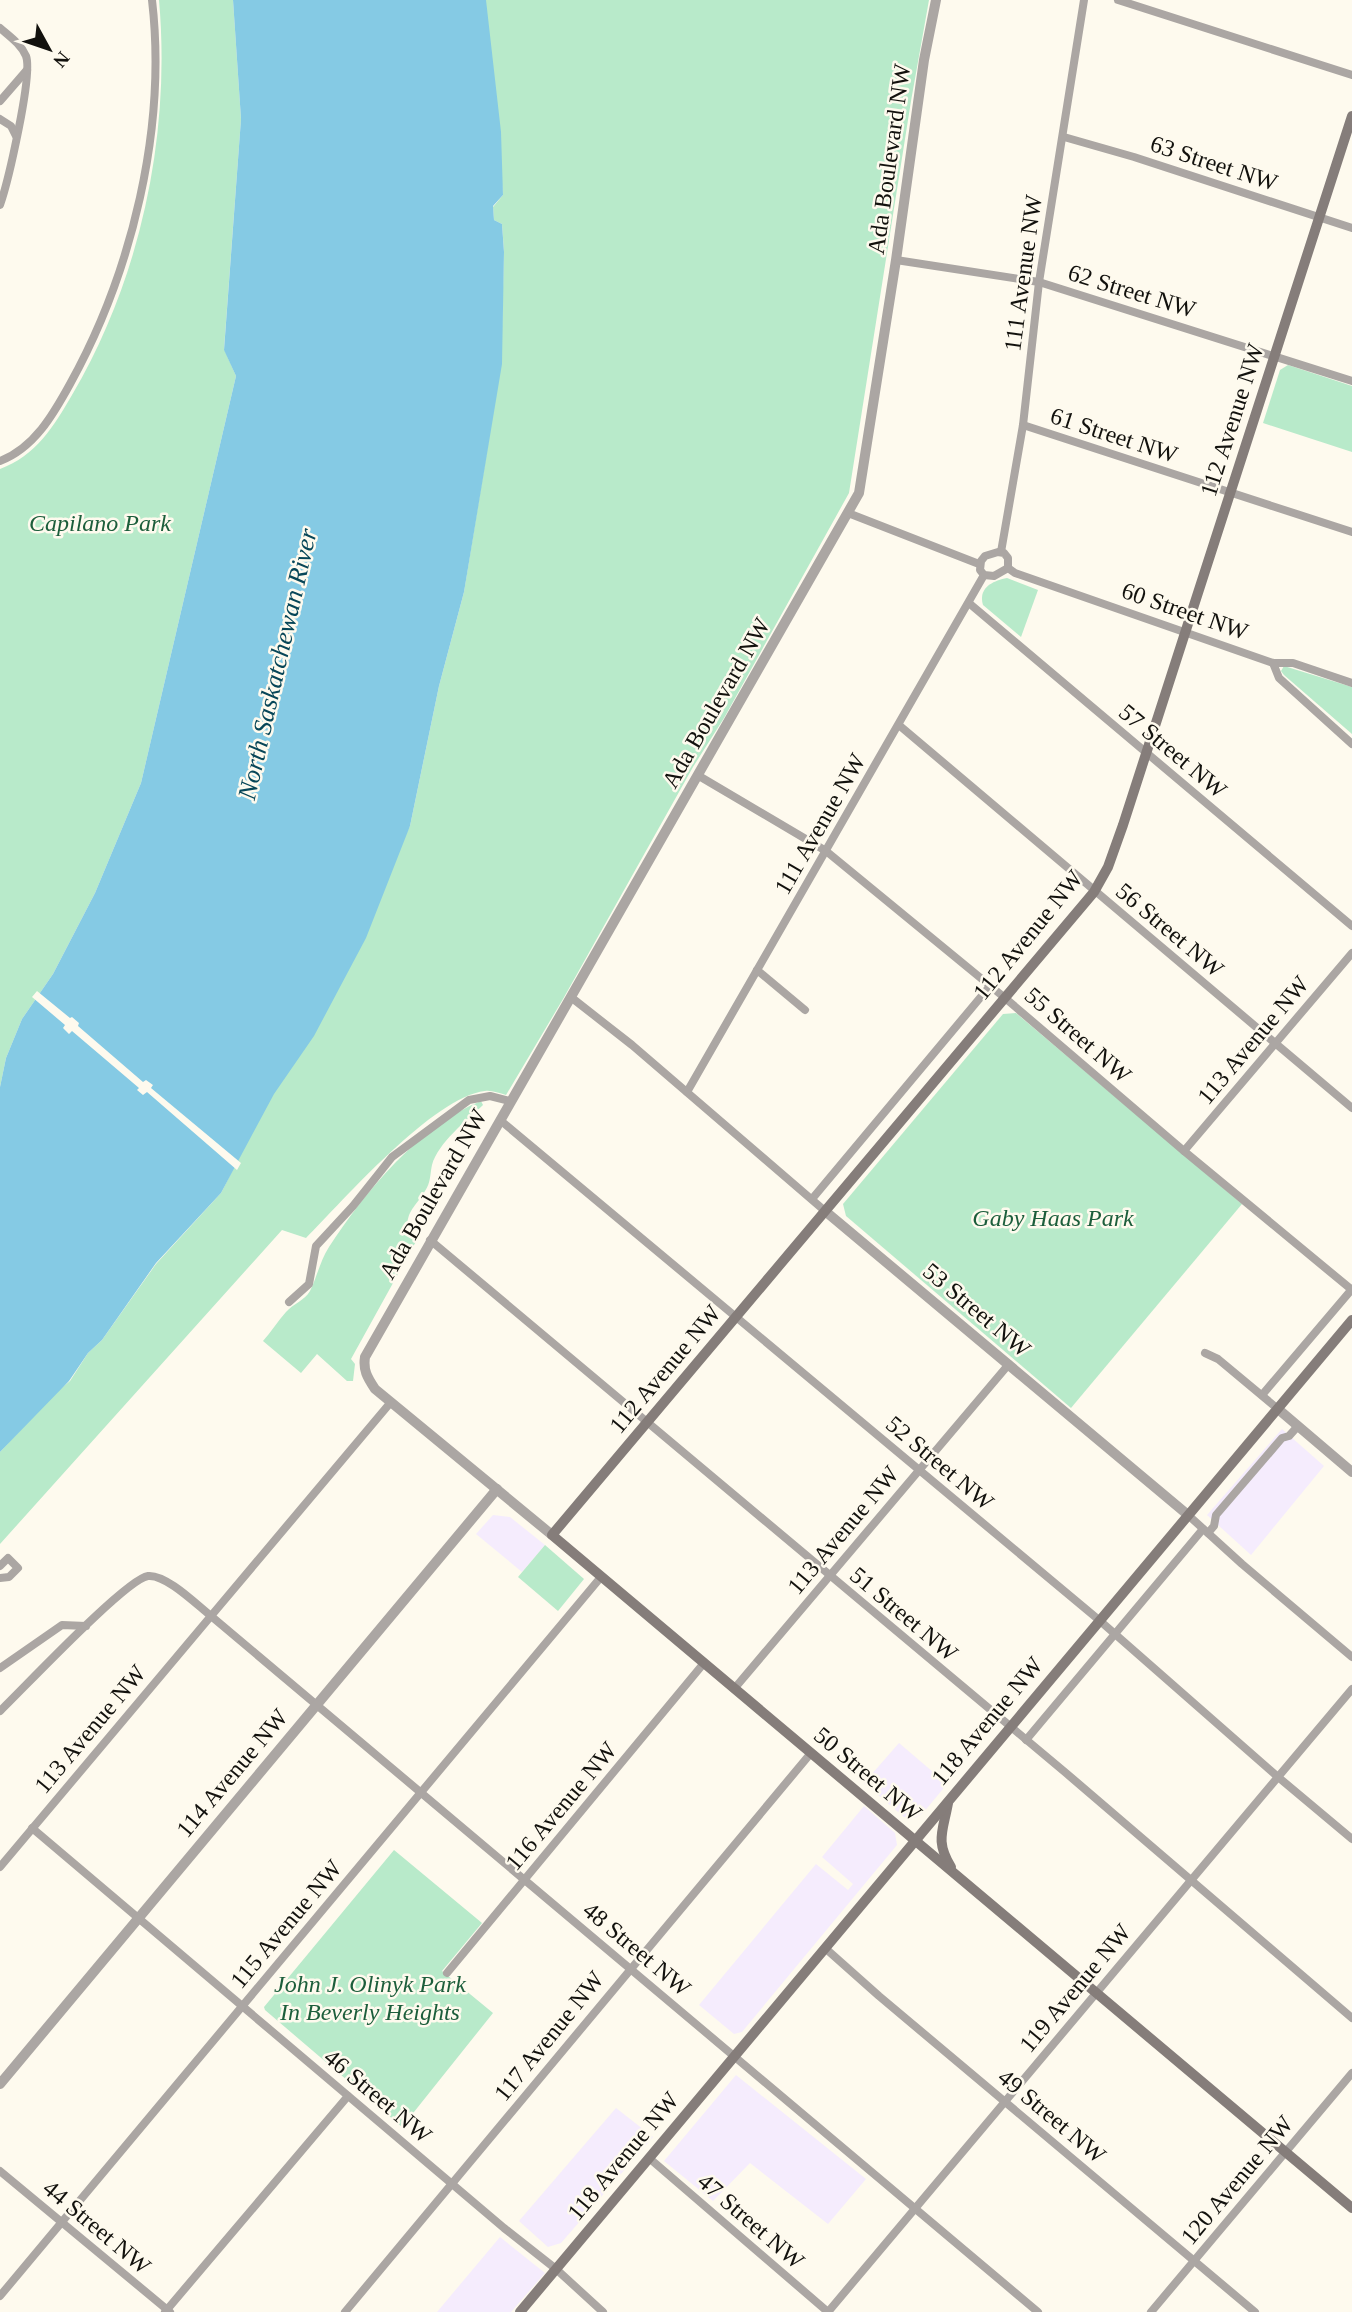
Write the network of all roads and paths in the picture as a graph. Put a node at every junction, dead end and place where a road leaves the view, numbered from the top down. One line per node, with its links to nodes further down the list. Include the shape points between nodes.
1 (152, 0): 21 (street, via 153,111 124,260 97,332 62,398 31,442)
2 (936, 0): 16 (street, Ada Boulevard NW)
3 (1084, 0): 12 (street, 111 Avenue NW)
4 (1118, 0): 7 (street)
5 (0, 28): 6 (street, via 24,51)
6 (27, 70): 8 (street); 11 (street)
7 (1352, 75)
8 (0, 101)
9 (1352, 116): 14 (main road, 112 Avenue NW)
10 (0, 119): 11 (street, via 11,126)
11 (16, 137): 13 (street)
12 (1063, 137): 14 (street, 63 Street NW); 17 (street, 111 Avenue NW)
13 (0, 205)
14 (1320, 217): 15 (street, 63 Street NW); 18 (main road, 112 Avenue NW)
15 (1352, 228)
16 (896, 260): 17 (street, 62 Street NW); 23 (street, Ada Boulevard NW, via 859,493)
17 (1039, 282): 18 (street, 62 Street NW); 20 (street, 111 Avenue NW)
18 (1275, 356): 19 (street, 62 Street NW); 22 (main road, 112 Avenue NW)
19 (1352, 380)
20 (1023, 425): 22 (street, 61 Street NW); 25 (street, 111 Avenue NW)
21 (0, 461)
22 (1230, 493): 24 (street, 61 Street NW); 30 (main road, 112 Avenue NW)
23 (848, 513): 26 (street); 36 (street, Ada Boulevard NW)
24 (1352, 533)
25 (1001, 552): 26 (street, via 985,556); 27 (street, via 1009,558)
26 (979, 564): 28 (street)
27 (1008, 568): 28 (street, via 994,576); 30 (street, 60 Street NW)
28 (984, 575): 29 (street, 111 Avenue NW)
29 (970, 604): 33 (street, 111 Avenue NW); 35 (street, 57 Street NW)
30 (1186, 631): 31 (street, 60 Street NW); 35 (main road, 112 Avenue NW)
31 (1273, 663): 32 (street, 60 Street NW, via 1293,663); 34 (street, via 1279,678)
32 (1352, 683)
33 (900, 726): 37 (street, 111 Avenue NW); 38 (street, 56 Street NW)
34 (1352, 744)
35 (1145, 753): 38 (main road, 112 Avenue NW, via 1108,867); 39 (street, 57 Street NW)
36 (699, 776): 37 (street, 55 Street NW); 43 (street, Ada Boulevard NW)
37 (826, 851): 41 (street, 111 Avenue NW); 42 (street, 55 Street NW)
38 (1094, 892): 44 (main road, 112 Avenue NW); 46 (street, 56 Street NW)
39 (1352, 926)
40 (1352, 953): 46 (street, 113 Avenue NW)
41 (757, 970): 45 (street); 47 (street, 111 Avenue NW)
42 (990, 986): 44 (street, 55 Street NW); 52 (street, 112 Avenue NW)
43 (572, 998): 47 (street, 53 Street NW); 48 (street, Ada Boulevard NW)
44 (1005, 998): 51 (street, 55 Street NW); 53 (main road, 112 Avenue NW)
45 (805, 1010)
46 (1275, 1043): 49 (street, 56 Street NW); 51 (street, 113 Avenue NW)
47 (687, 1092): 52 (street, 53 Street NW)
48 (510, 1101): 50 (street, Ada Boulevard NW); 56 (street, via 490,1096 469,1100 392,1157 316,1247 309,1284)
49 (1352, 1108)
50 (500, 1120): 54 (street, Ada Boulevard NW); 57 (street, 52 Street NW)
51 (1184, 1152): 55 (street, 55 Street NW)
52 (812, 1199): 53 (street, 53 Street NW)
53 (825, 1211): 57 (main road, 112 Avenue NW); 60 (street, 53 Street NW)
54 (430, 1240): 61 (street, Ada Boulevard NW, via 365,1356); 65 (street, 51 Street NW)
55 (1352, 1289): 62 (street)
56 (289, 1302)
57 (736, 1317): 65 (main road, 112 Avenue NW); 67 (street, 52 Street NW)
58 (1352, 1320): 64 (main road, 118 Avenue NW)
59 (1205, 1353): 62 (street)
60 (1009, 1364): 67 (street, 113 Avenue NW); 70 (street, 53 Street NW)
61 (364, 1367): 63 (street, 50 Street NW, via 375,1389)
62 (1262, 1395): 64 (street)
63 (390, 1402): 69 (street, 50 Street NW); 77 (street)
64 (1278, 1409): 66 (street); 70 (main road, 118 Avenue NW)
65 (647, 1423): 72 (main road, 112 Avenue NW); 74 (street, 51 Street NW)
66 (1298, 1426): 68 (street); 71 (street, 118 Avenue NW, via 1282,1438)
67 (919, 1470): 74 (street, 113 Avenue NW); 78 (street, 52 Street NW)
68 (1352, 1472)
69 (497, 1489): 72 (street, 50 Street NW); 86 (street, 114 Avenue NW)
70 (1188, 1515): 71 (street, 53 Street NW); 78 (main road, 118 Avenue NW)
71 (1206, 1531): 80 (street, 118 Avenue NW); 81 (street, 53 Street NW)
72 (552, 1535): 75 (main road, 50 Street NW)
73 (0, 1566): 76 (street, via 8,1558 18,1568)
74 (829, 1575): 84 (street, 113 Avenue NW); 88 (street, 51 Street NW)
75 (601, 1577): 82 (main road, 50 Street NW); 92 (street, 115 Avenue NW)
76 (0, 1578)
77 (211, 1616): 79 (street, via 162,1577 147,1576); 86 (street, 48 Street NW); 94 (street, 113 Avenue NW)
78 (1099, 1620): 80 (street, 52 Street NW); 88 (main road, 118 Avenue NW)
79 (86, 1626): 83 (street, via 62,1625); 87 (street)
80 (1115, 1634): 89 (street, 118 Avenue NW); 91 (street, 52 Street NW)
81 (1352, 1657)
82 (704, 1663): 84 (main road, 50 Street NW); 99 (street, 116 Avenue NW)
83 (0, 1668)
84 (734, 1689): 90 (main road, 50 Street NW)
85 (1352, 1689): 91 (street, 119 Avenue NW)
86 (317, 1705): 92 (street, 48 Street NW); 101 (street, 114 Avenue NW)
87 (0, 1711)
88 (1010, 1727): 89 (street, 51 Street NW); 93 (main road, 118 Avenue NW)
89 (1026, 1740): 100 (street, 51 Street NW)
90 (811, 1753): 96 (main road, 50 Street NW); 103 (street, 117 Avenue NW)
91 (1278, 1777): 95 (street, 52 Street NW); 100 (street, 119 Avenue NW)
92 (421, 1793): 99 (street, 48 Street NW); 106 (street, 115 Avenue NW)
93 (949, 1799): 96 (main road, 118 Avenue NW); 98 (main road, via 941,1844)
94 (32, 1828): 97 (street, 113 Avenue NW); 101 (street, 46 Street NW)
95 (1352, 1839)
96 (915, 1840): 98 (main road, 50 Street NW); 102 (main road, 118 Avenue NW)
97 (0, 1867)
98 (957, 1875): 105 (main road, 50 Street NW)
99 (525, 1881): 103 (street, 48 Street NW); 104 (street, 116 Avenue NW)
100 (1190, 1881): 105 (street, 119 Avenue NW); 107 (street, 51 Street NW)
101 (138, 1918): 106 (street, 46 Street NW); 110 (street, 114 Avenue NW)
102 (825, 1948): 108 (main road, 118 Avenue NW); 112 (street, 49 Street NW)
103 (629, 1968): 108 (street, 48 Street NW); 116 (street, 117 Avenue NW)
104 (447, 1973)
105 (1096, 1993): 112 (street, 119 Avenue NW); 113 (main road, 50 Street NW)
106 (242, 2007): 111 (street, 46 Street NW); 119 (street, 115 Avenue NW)
107 (1352, 2018)
108 (734, 2056): 114 (main road, 118 Avenue NW); 117 (street, 48 Street NW)
109 (1352, 2073): 113 (street, 120 Avenue NW)
110 (0, 2084)
111 (348, 2096): 116 (street, 46 Street NW); 123 (street)
112 (1005, 2101): 117 (street, 119 Avenue NW); 120 (street, 49 Street NW)
113 (1285, 2152): 118 (main road, 50 Street NW); 120 (street, 120 Avenue NW)
114 (649, 2158): 121 (main road, 118 Avenue NW); 127 (street, 47 Street NW)
115 (0, 2171): 119 (street, 44 Street NW)
116 (453, 2185): 121 (street, 46 Street NW); 124 (street, 117 Avenue NW)
117 (915, 2208): 127 (street, 119 Avenue NW); 128 (street, 48 Street NW)
118 (1352, 2208)
119 (61, 2222): 122 (street, 115 Avenue NW); 123 (street, 44 Street NW)
120 (1194, 2261): 129 (street, 120 Avenue NW); 130 (street, 49 Street NW)
121 (556, 2269): 125 (main road, 118 Avenue NW); 126 (street, 46 Street NW)
122 (0, 2296)
123 (167, 2311)
124 (345, 2312)
125 (520, 2312)
126 (603, 2312)
127 (828, 2312)
128 (1038, 2312)
129 (1151, 2312)
130 (1255, 2312)

